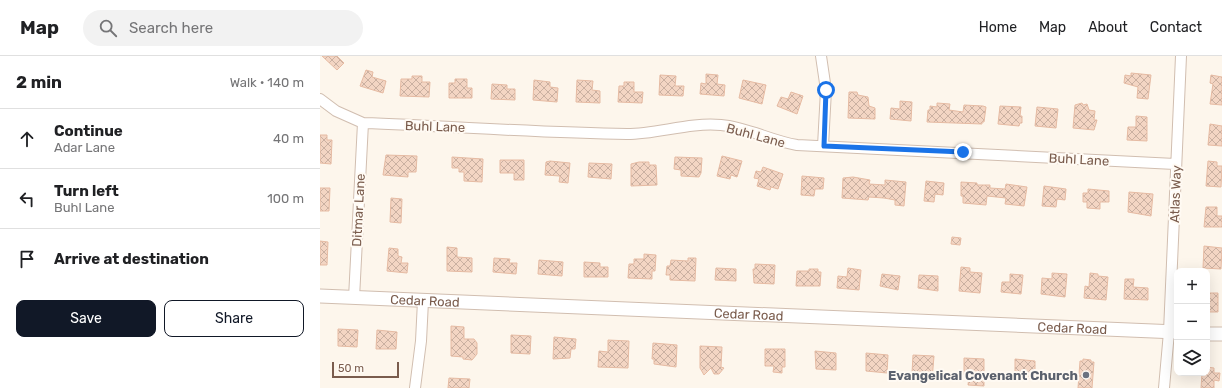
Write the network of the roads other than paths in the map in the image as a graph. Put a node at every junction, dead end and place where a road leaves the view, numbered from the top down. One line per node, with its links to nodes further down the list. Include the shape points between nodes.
1 (821, 56): 5 (street, via 826,90)
2 (1181, 56): 6 (street, Atlas Way)
3 (320, 99): 4 (street, Buhl Lane, via 336,111)
4 (363, 123): 5 (street, Buhl Lane, via 629,134 698,125 721,125 780,143); 8 (street, Ditmar Lane)
5 (824, 146): 6 (street, Buhl Lane)
6 (1175, 164): 10 (street, Atlas Way)
7 (320, 296): 8 (street, Cedar Road)
8 (354, 298): 9 (street, Cedar Road)
9 (423, 301): 10 (street, Cedar Road); 13 (street)
10 (1173, 332): 14 (street, Atlas Way)
11 (1210, 334): 12 (street)
12 (1222, 334)
13 (415, 388)
14 (1164, 388)

